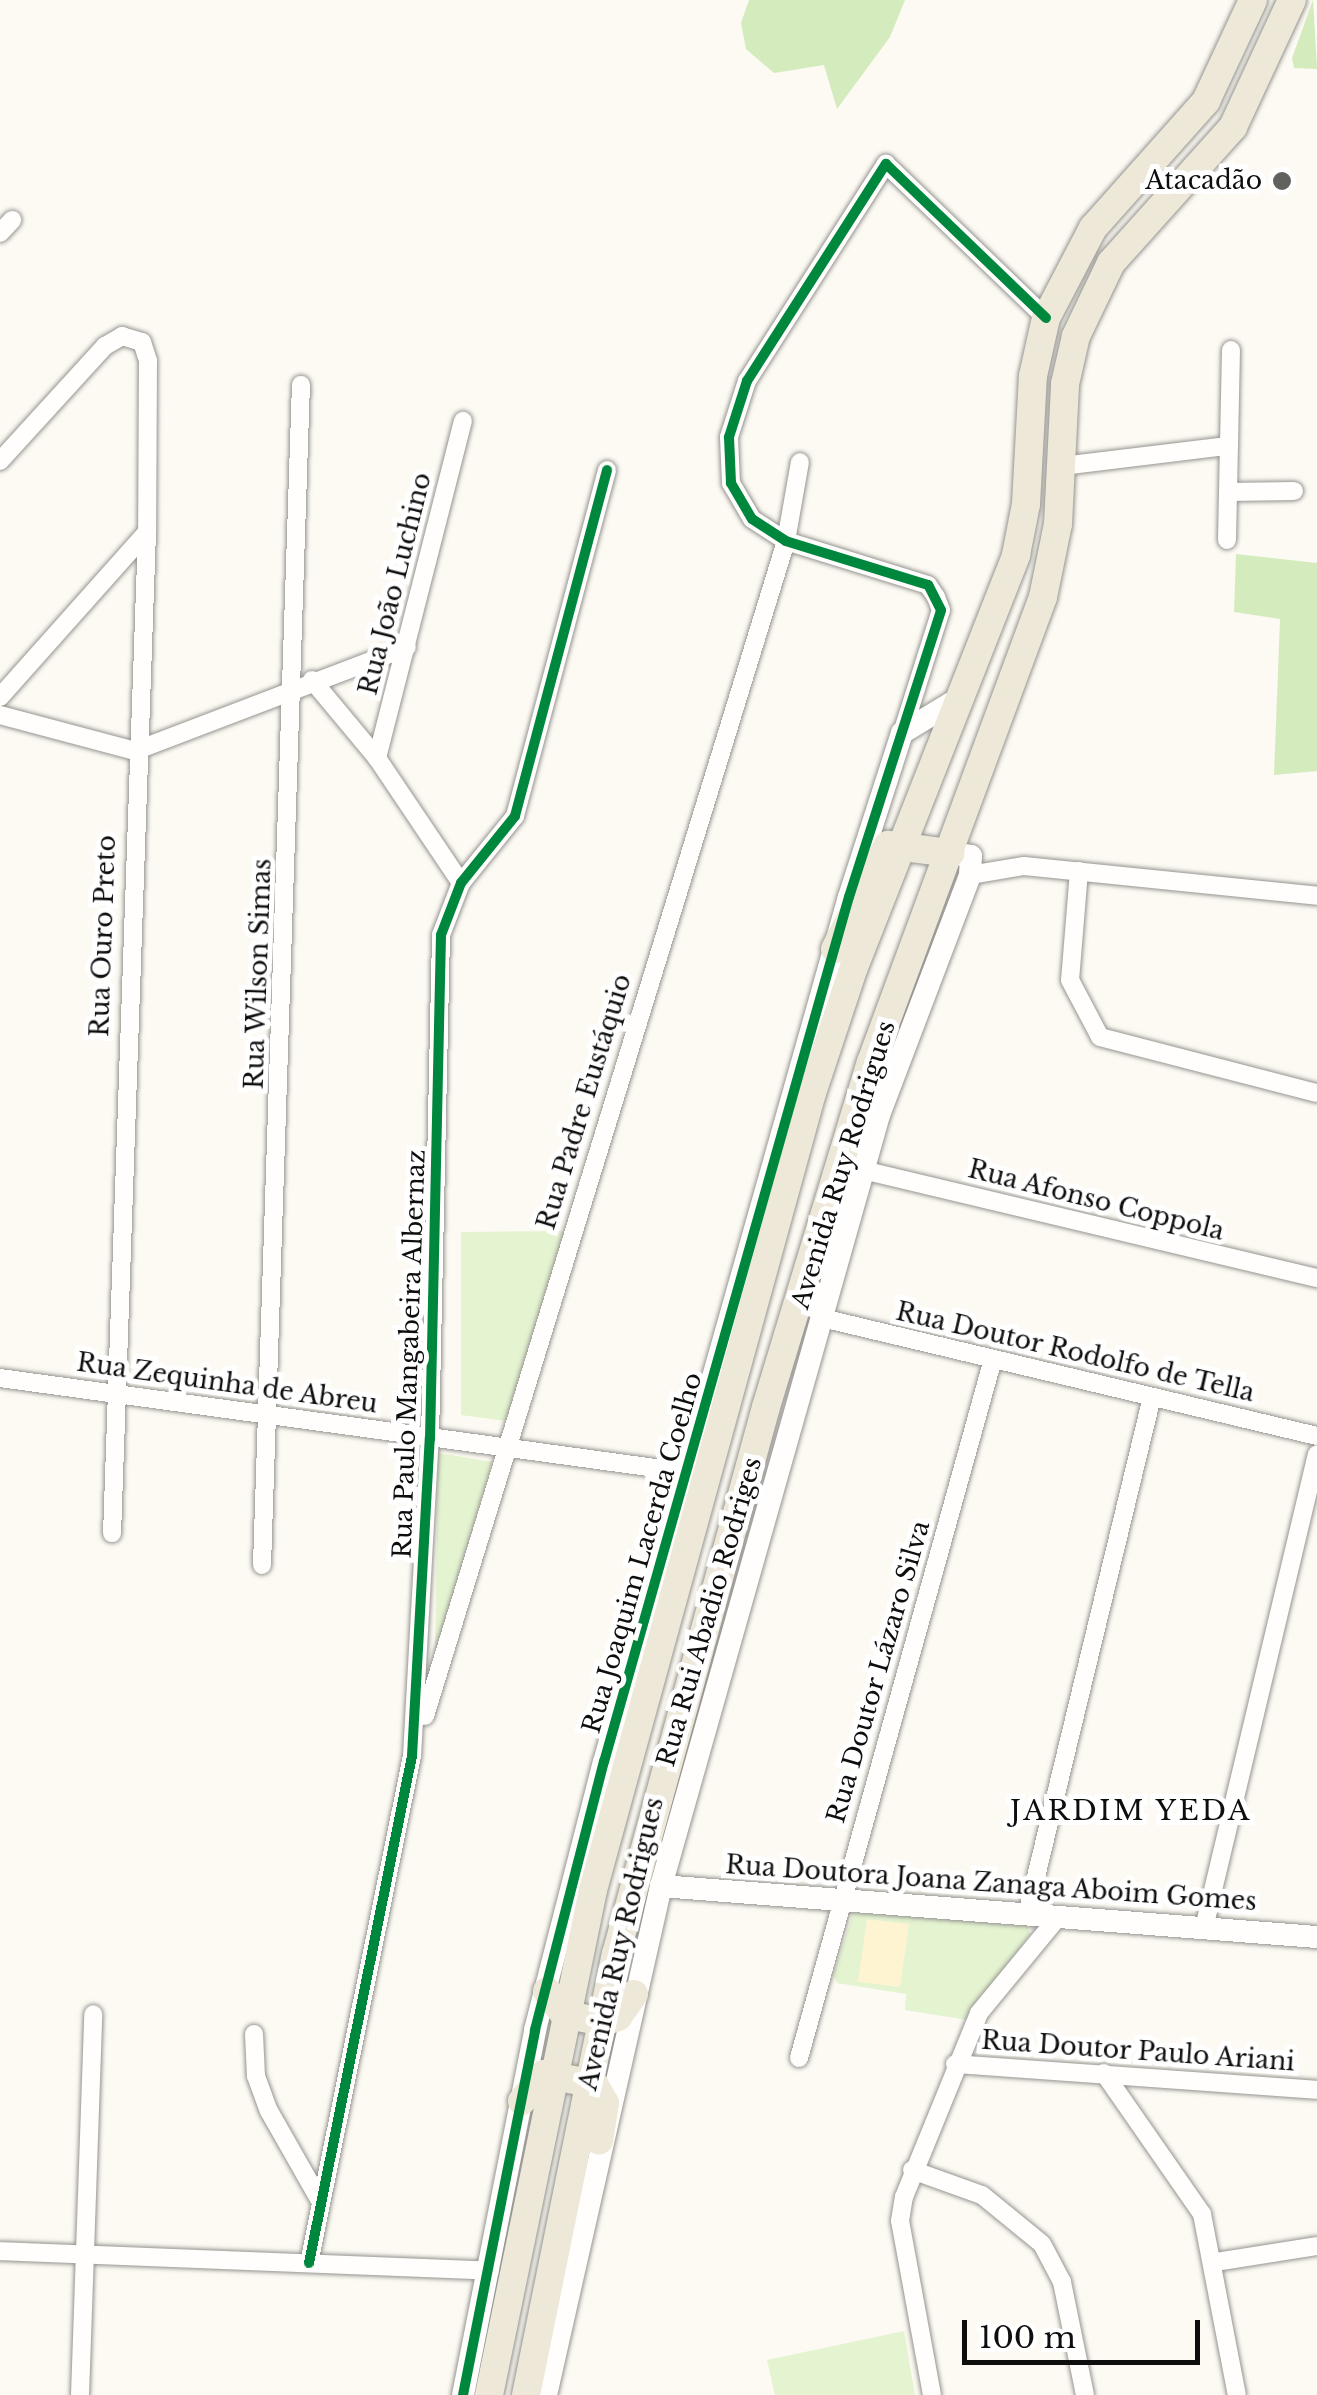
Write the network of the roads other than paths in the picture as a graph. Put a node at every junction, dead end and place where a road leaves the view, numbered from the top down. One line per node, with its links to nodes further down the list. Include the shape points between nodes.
1 (1253, 0): 3 (main road, Avenida Ruy Rodrigues, via 1206,101 1093,228)
2 (1292, 0): 10 (main road, Avenida Ruy Rodrigues, via 1233,127 1111,262 1090,299 1069,360)
3 (1046, 318): 16 (street, via 886,164 748,381 729,437 731,484 752,519); 20 (main road, Avenida Ruy Rodrigues, via 1034,376 1023,525)
4 (1231, 350): 7 (street)
5 (301, 385): 18 (street, Rua Wilson Simas)
6 (463, 421): 17 (street, Rua João Luchino)
7 (1228, 446): 10 (street); 13 (street)
8 (0, 461): 14 (street, Rua Ouro Preto, via 105,346 122,336 142,342 148,361)
9 (800, 462): 16 (street, Rua Padre Eustáquio)
10 (1062, 466): 26 (main road, Avenida Ruy Rodrigues, via 1054,550 1038,616)
11 (607, 470): 28 (street, Rua Paulo Mangabeira Albernaz, via 515,816)
12 (1294, 491): 13 (street)
13 (1229, 492): 15 (street)
14 (147, 532): 19 (street); 23 (street, Rua Ouro Preto)
15 (1226, 540)
16 (786, 541): 22 (street, via 928,586 936,597 941,610); 42 (street, Rua Padre Eustáquio)
17 (407, 647): 18 (street); 24 (street, Rua João Luchino)
18 (304, 683): 23 (street); 24 (street); 39 (street, Rua Wilson Simas)
19 (0, 697)
20 (961, 697): 22 (street); 25 (main road, Avenida Ruy Rodrigues)
21 (0, 715): 23 (street)
22 (902, 734): 30 (street, Rua Joaquim Lacerda Coelho)
23 (135, 752): 37 (street, Rua Ouro Preto)
24 (376, 758): 28 (street)
25 (902, 842): 26 (main road); 30 (main road, via 888,845 872,867); 57 (main road, Avenida Ruy Rodrigues, via 812,1093)
26 (964, 861): 27 (street); 32 (street, Rua Rui Abadio Rodriges); 58 (main road, Avenida Ruy Rodrigues, via 872,1062 766,1407 644,1842)
27 (1079, 871): 29 (street); 31 (street, via 1070,980 1100,1037)
28 (461, 883): 41 (street, Rua Paulo Mangabeira Albernaz, via 441,935)
29 (1317, 896)
30 (835, 949): 44 (street, Rua Joaquim Lacerda Coelho)
31 (1317, 1093)
32 (864, 1170): 33 (street, Rua Afonso Coppola); 34 (street, Rua Rui Abadio Rodriges)
33 (1317, 1278)
34 (822, 1318): 35 (street, Rua Doutor Rodolfo de Tella); 48 (street, Rua Rui Abadio Rodriges)
35 (993, 1359): 38 (street, Rua Doutor Rodolfo de Tella); 49 (street, Rua Doutor Lázaro Silva)
36 (0, 1378): 37 (street, Rua Zequinha de Abreu)
37 (113, 1392): 39 (street, Rua Zequinha de Abreu); 45 (street, Rua Ouro Preto)
38 (1152, 1397): 40 (street, Rua Doutor Rodolfo de Tella); 50 (street)
39 (267, 1412): 41 (street, Rua Zequinha de Abreu); 46 (street, Rua Wilson Simas)
40 (1317, 1436)
41 (430, 1439): 42 (street, Rua Zequinha de Abreu); 47 (street, Rua Paulo Mangabeira Albernaz)
42 (505, 1450): 44 (street, Rua Zequinha de Abreu); 47 (street, Rua Padre Eustáquio)
43 (1317, 1454): 52 (street)
44 (684, 1472): 54 (street, Rua Joaquim Lacerda Coelho)
45 (112, 1533)
46 (262, 1565)
47 (412, 1756): 69 (street, Rua Paulo Mangabeira Albernaz)
48 (661, 1886): 49 (street, Rua Doutora Joana Zanaga Aboim Gomes); 55 (street, Rua Rui Abadio Rodriges)
49 (840, 1900): 50 (street, Rua Doutora Joana Zanaga Aboim Gomes); 60 (street, Rua Doutor Lázaro Silva)
50 (1026, 1914): 51 (street, Rua Doutora Joana Zanaga Aboim Gomes)
51 (1058, 1917): 52 (street, Rua Doutora Joana Zanaga Aboim Gomes); 61 (street, via 979,2013)
52 (1204, 1928): 53 (street, Rua Doutora Joana Zanaga Aboim Gomes)
53 (1317, 1937)
54 (547, 1991): 57 (main road); 66 (street, Rua Joaquim Lacerda Coelho)
55 (634, 1994): 58 (main road, via 618,2017); 67 (street, Rua Rui Abadio Rodriges)
56 (93, 2014): 72 (street)
57 (564, 2014): 58 (main road); 62 (main road, Avenida Ruy Rodrigues)
58 (602, 2022): 64 (main road, Avenida Ruy Rodrigues)
59 (254, 2034): 69 (street, via 256,2076 269,2111)
60 (799, 2058)
61 (955, 2064): 63 (street, Rua Doutor Paulo Ariani); 68 (street)
62 (554, 2072): 64 (main road); 66 (main road, via 532,2081); 78 (main road, Avenida Ruy Rodrigues)
63 (1104, 2073): 65 (street, Rua Doutor Paulo Ariani); 73 (street, via 1189,2188)
64 (588, 2081): 67 (main road, via 604,2098); 79 (main road, Avenida Ruy Rodrigues)
65 (1317, 2090)
66 (522, 2101): 75 (street, Rua Joaquim Lacerda Coelho)
67 (599, 2141): 80 (street, Rua Rui Abadio Rodriges)
68 (912, 2170): 81 (street, via 900,2221); 82 (street, via 982,2196 1042,2244 1062,2282)
69 (319, 2199): 74 (street, Rua Paulo Mangabeira Albernaz)
70 (1317, 2246): 73 (street)
71 (0, 2251): 72 (street)
72 (84, 2254): 74 (street); 76 (street)
73 (1216, 2262): 83 (street)
74 (310, 2263): 75 (street)
75 (490, 2271): 77 (street, Rua Joaquim Lacerda Coelho)
76 (80, 2395)
77 (463, 2395)
78 (489, 2395)
79 (526, 2395)
80 (546, 2395)
81 (932, 2395)
82 (1085, 2395)
83 (1237, 2395)

